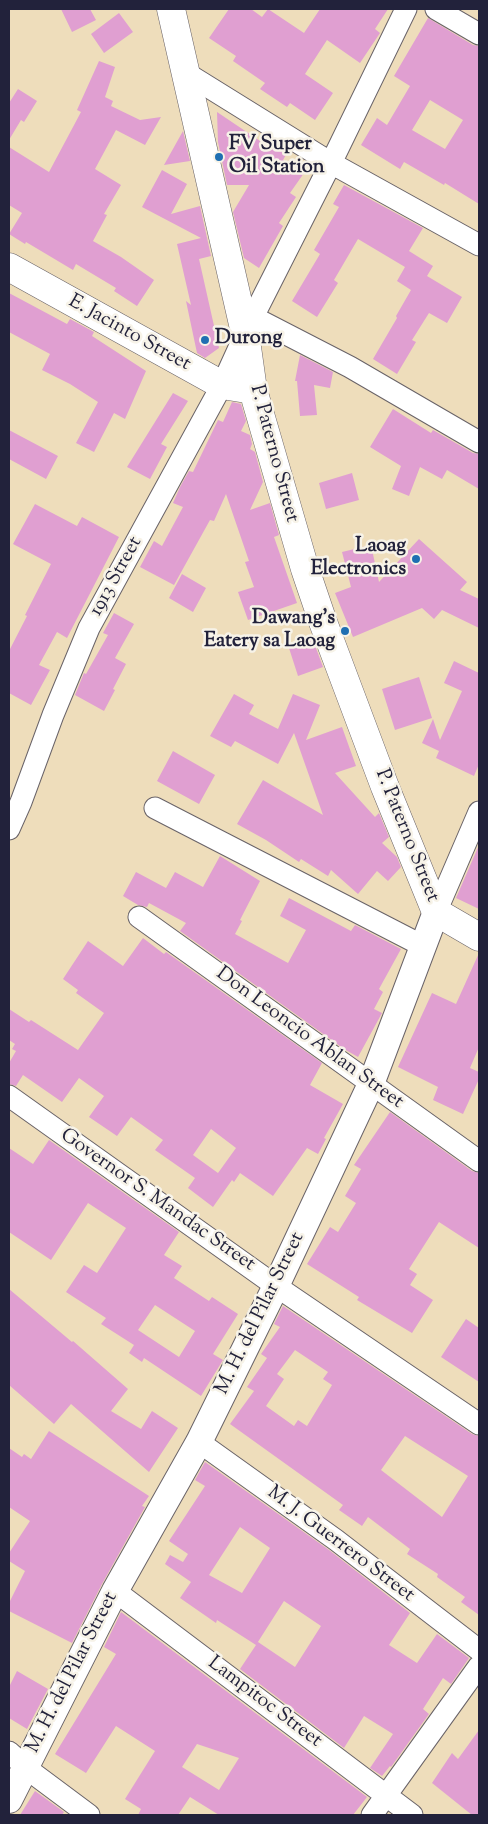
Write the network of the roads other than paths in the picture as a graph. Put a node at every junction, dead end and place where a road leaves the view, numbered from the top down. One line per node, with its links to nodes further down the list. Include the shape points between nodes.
1 (171, 9): 5 (main road, P. Paterno Street)
2 (406, 9): 6 (street, 1913 Street)
3 (436, 9): 4 (street)
4 (479, 34)
5 (186, 73): 6 (street); 9 (main road, P. Paterno Street)
6 (331, 163): 7 (street); 9 (street, 1913 Street)
7 (479, 245)
8 (9, 267): 10 (main road, E. Jacinto Street)
9 (249, 325): 10 (street, 1913 Street); 11 (main road, P. Paterno Street); 12 (street, via 350,367)
10 (222, 385): 11 (main road, E. Jacinto Street); 15 (street, 1913 Street, via 89,628)
11 (253, 390): 16 (main road, P. Paterno Street, via 323,622)
12 (479, 442)
13 (155, 808): 19 (street)
14 (479, 812): 16 (street, M. H. del Pilar Street)
15 (9, 829)
16 (436, 912): 18 (main road); 19 (street, M. H. del Pilar Street)
17 (139, 917): 20 (street, Don Leoncio Ablan Street)
18 (479, 937)
19 (423, 946): 20 (street, M. H. del Pilar Street)
20 (371, 1084): 22 (street, Don Leoncio Ablan Street); 23 (street, M. H. del Pilar Street)
21 (9, 1096): 23 (street, Governor S. Mandac Street)
22 (479, 1161)
23 (276, 1286): 24 (street, Governor S. Mandac Street); 25 (street, M. H. del Pilar Street)
24 (479, 1424)
25 (199, 1442): 26 (street, M. H. del Pilar Street); 27 (street, M. J. Guerrero Street, via 336,1540)
26 (115, 1591): 29 (street, M. H. del Pilar Street); 30 (street, Lampitoc Street)
27 (479, 1650)
28 (479, 1666): 30 (street)
29 (17, 1760): 31 (street, M. H. del Pilar Street); 32 (street)
30 (386, 1796): 33 (street); 34 (street, Lampitoc Street)
31 (9, 1800)
32 (89, 1815)
33 (372, 1815)
34 (412, 1815)

